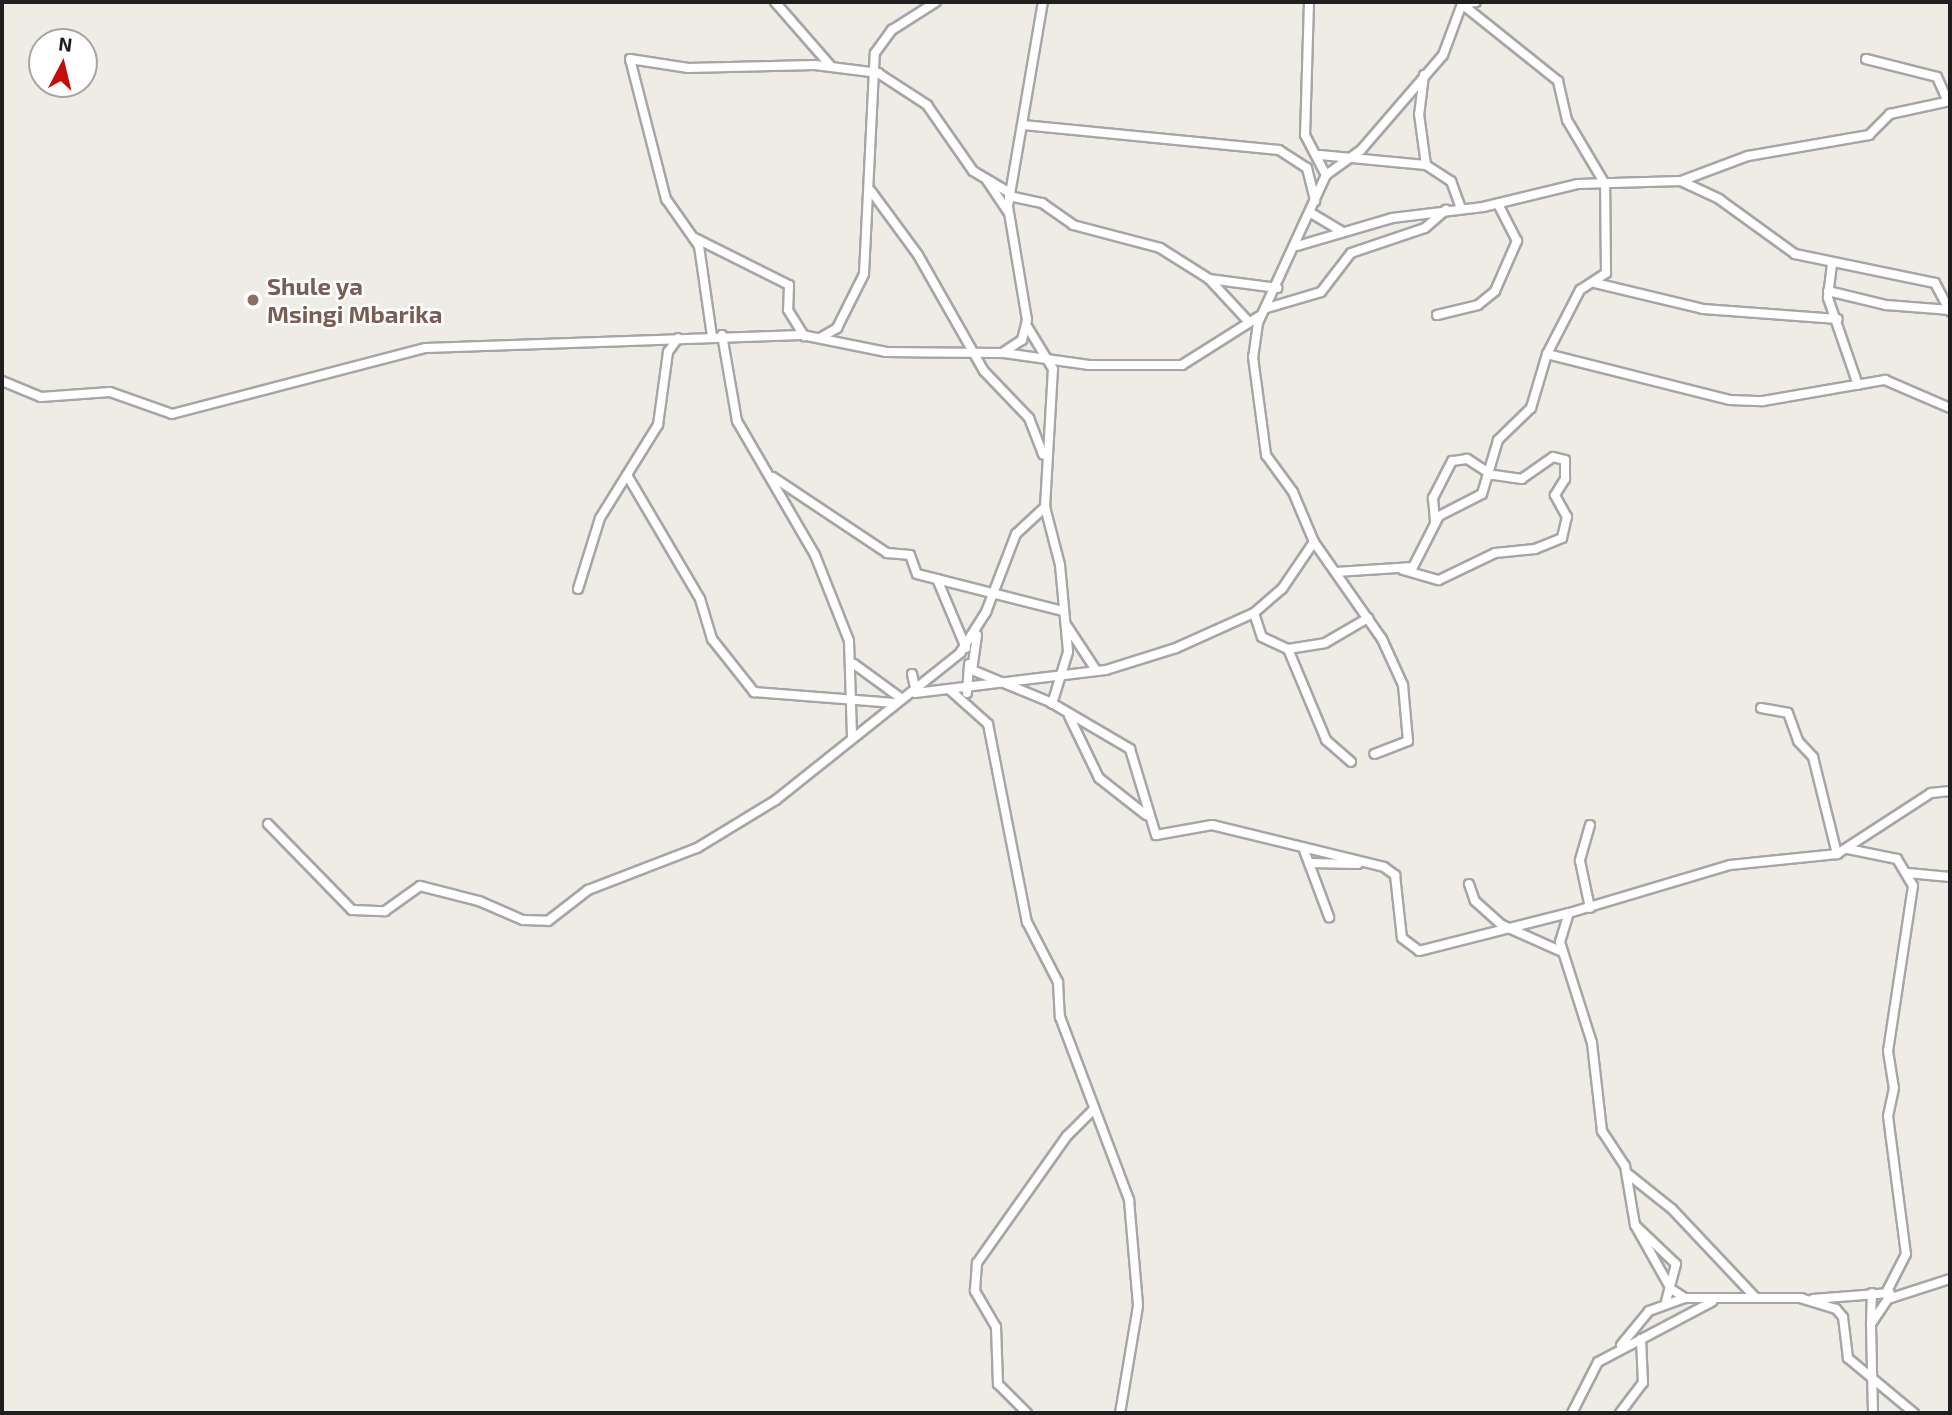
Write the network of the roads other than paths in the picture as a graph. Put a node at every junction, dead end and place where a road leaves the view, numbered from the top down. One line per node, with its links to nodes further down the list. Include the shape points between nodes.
1 (775, 2): 8 (street, via 815,54)
2 (936, 2): 9 (street, via 884,37)
3 (1044, 2): 12 (street)
4 (1310, 2): 13 (street, via 1303,109 1305,135)
5 (1476, 2): 6 (street)
6 (1462, 4): 10 (street, via 1443,55); 19 (street, via 1553,73 1567,120)
7 (1866, 59): 11 (street, via 1937,77)
8 (833, 66): 9 (street); 29 (street, via 688,68 630,59 666,199)
9 (874, 72): 17 (street, via 927,105 972,170); 20 (street)
10 (1424, 75): 14 (street); 15 (street, via 1419,114)
11 (1949, 100): 18 (street, via 1890,114 1868,135 1748,156)
12 (1023, 125): 21 (street); 22 (street, via 1279,150 1307,168)
13 (1320, 155): 14 (street); 16 (street)
14 (1356, 156): 15 (street); 16 (street)
15 (1426, 165): 24 (street, via 1451,181)
16 (1326, 175): 22 (street)
17 (986, 179): 21 (street); 26 (street)
18 (1681, 181): 19 (street); 31 (street, via 1720,199 1780,247)
19 (1605, 184): 23 (street); 32 (street)
20 (871, 191): 47 (street, via 864,277 837,328); 50 (street)
21 (1009, 194): 26 (street); 33 (street, via 1042,203 1073,225 1152,244)
22 (1315, 204): 27 (street)
23 (1498, 204): 24 (street); 40 (street, via 1517,241 1495,291 1478,305)
24 (1461, 209): 25 (street)
25 (1446, 210): 28 (street); 38 (street, via 1425,228 1351,253 1321,292)
26 (1008, 212): 43 (street)
27 (1311, 213): 28 (street); 30 (street)
28 (1341, 231): 30 (street)
29 (695, 238): 44 (street); 45 (street, via 790,286 788,310)
30 (1297, 246): 36 (street)
31 (1832, 264): 37 (street); 39 (street, via 1935,283)
32 (1606, 270): 34 (street); 35 (street)
33 (1209, 279): 36 (street); 42 (street)
34 (1589, 282): 35 (street); 49 (street)
35 (1619, 286): 41 (street, via 1703,309)
36 (1277, 288): 38 (street)
37 (1828, 291): 39 (street, via 1886,306); 41 (street)
38 (1264, 311): 42 (street); 61 (street, via 1253,357 1266,455 1293,492)
39 (1950, 311)
40 (1437, 315)
41 (1838, 319): 53 (street)
42 (1249, 322): 51 (street, via 1185,364)
43 (1027, 326): 48 (street, via 1018,344); 51 (street)
44 (717, 335): 45 (street); 46 (street); 58 (street, via 737,421)
45 (804, 336): 47 (street)
46 (678, 338): 52 (street, via 426,348 172,414 110,392 41,397); 56 (street, via 668,352 661,418)
47 (820, 338): 50 (street, via 886,352)
48 (1002, 353): 50 (street); 51 (street)
49 (1547, 354): 53 (street, via 1740,402); 57 (street, via 1531,408 1498,440)
50 (977, 355): 55 (street, via 990,379 1029,418)
51 (1051, 360): 55 (street)
52 (2, 381)
53 (1858, 385): 54 (street, via 1885,380)
54 (1950, 408)
55 (1045, 460): 59 (street)
56 (627, 475): 65 (street, via 598,522); 83 (street, via 700,599 712,639 750,688 766,696)
57 (1492, 475): 60 (street, via 1482,494 1445,511); 60 (street, via 1467,459 1452,461 1433,498); 62 (street, via 1530,477 1562,457 1565,479 1555,495 1567,517 1562,538 1535,549 1495,553 1439,580)
58 (773, 477): 64 (street, via 887,553 910,555 917,574); 74 (street, via 815,555)
59 (1045, 507): 66 (street, via 1016,534); 67 (street)
60 (1435, 523): 62 (street, via 1424,555)
61 (1314, 542): 63 (street); 68 (street, via 1282,589)
62 (1403, 570): 63 (street)
63 (1336, 572): 69 (street)
64 (937, 579): 66 (street); 72 (street)
65 (578, 589)
66 (993, 597): 67 (street); 71 (street)
67 (1059, 610): 70 (street)
68 (1254, 613): 73 (street, via 1262,637); 76 (street, via 1176,648)
69 (1368, 618): 73 (street, via 1325,643); 90 (street, via 1399,674 1408,725 1406,744)
70 (1066, 624): 76 (street); 77 (street)
71 (978, 629): 72 (street); 75 (street)
72 (966, 646): 75 (street); 82 (street)
73 (1288, 649): 91 (street, via 1326,740)
74 (854, 664): 83 (street); 85 (street)
75 (969, 664): 79 (street); 80 (street)
76 (1096, 670): 77 (street)
77 (1065, 672): 79 (street); 86 (street)
78 (912, 674): 82 (street)
79 (998, 685): 80 (street); 86 (street)
80 (967, 688): 81 (street); 84 (street)
81 (950, 690): 82 (street); 84 (street)
82 (914, 693): 85 (street)
83 (853, 697): 85 (street); 89 (street)
84 (967, 699): 109 (street, via 988,724 1027,922 1058,982 1060,1017)
85 (899, 701): 89 (street)
86 (1052, 704): 88 (street)
87 (1761, 708): 98 (street, via 1788,713 1798,741 1813,757)
88 (1069, 716): 93 (street, via 1099,778); 93 (street, via 1104,730 1130,749 1143,779)
89 (852, 737): 94 (street, via 783,795 707,843 588,890 548,921 523,920 479,901 420,887 384,911 352,911)
90 (1374, 754)
91 (1351, 762)
92 (1950, 791): 96 (street, via 1931,793)
93 (1149, 819): 97 (street, via 1156,835 1212,825)
94 (268, 824)
95 (1590, 825): 104 (street, via 1580,861)
96 (1848, 849): 98 (street); 101 (street, via 1892,856)
97 (1304, 850): 99 (street); 100 (street)
98 (1838, 853): 104 (street, via 1730,865)
99 (1309, 863): 100 (street, via 1334,868); 106 (street)
100 (1361, 863): 107 (street, via 1395,876 1399,928 1412,949)
101 (1908, 873): 102 (street); 115 (street, via 1914,903 1888,1051 1894,1088 1888,1116 1906,1254)
102 (1950, 877)
103 (1469, 884): 107 (street, via 1475,901)
104 (1590, 908): 105 (street)
105 (1569, 913): 107 (street); 108 (street)
106 (1329, 917)
107 (1508, 927): 108 (street)
108 (1560, 951): 110 (street, via 1592,1043 1602,1131)
109 (1094, 1109): 126 (street, via 1067,1136 977,1263 975,1291 996,1327 998,1384); 127 (street, via 1129,1200 1138,1279)
110 (1628, 1174): 111 (street); 118 (street, via 1672,1209)
111 (1635, 1225): 113 (street); 113 (street, via 1670,1252 1676,1264)
112 (1950, 1279): 116 (street)
113 (1671, 1289): 119 (street); 121 (street)
114 (1872, 1293): 115 (street); 120 (street); 122 (street)
115 (1886, 1293): 116 (street)
116 (1900, 1293): 122 (street)
117 (1724, 1297): 118 (street); 119 (street); 123 (street)
118 (1755, 1297): 120 (street)
119 (1685, 1298): 121 (street)
120 (1813, 1299): 125 (street, via 1840,1313 1848,1358)
121 (1665, 1301): 124 (street)
122 (1871, 1324): 125 (street)
123 (1641, 1339): 124 (street); 129 (street, via 1643,1383)
124 (1621, 1345): 128 (street, via 1598,1362)
125 (1870, 1382): 130 (street); 131 (street)
126 (1027, 1413)
127 (1120, 1413)
128 (1572, 1413)
129 (1620, 1413)
130 (1873, 1413)
131 (1914, 1413)

